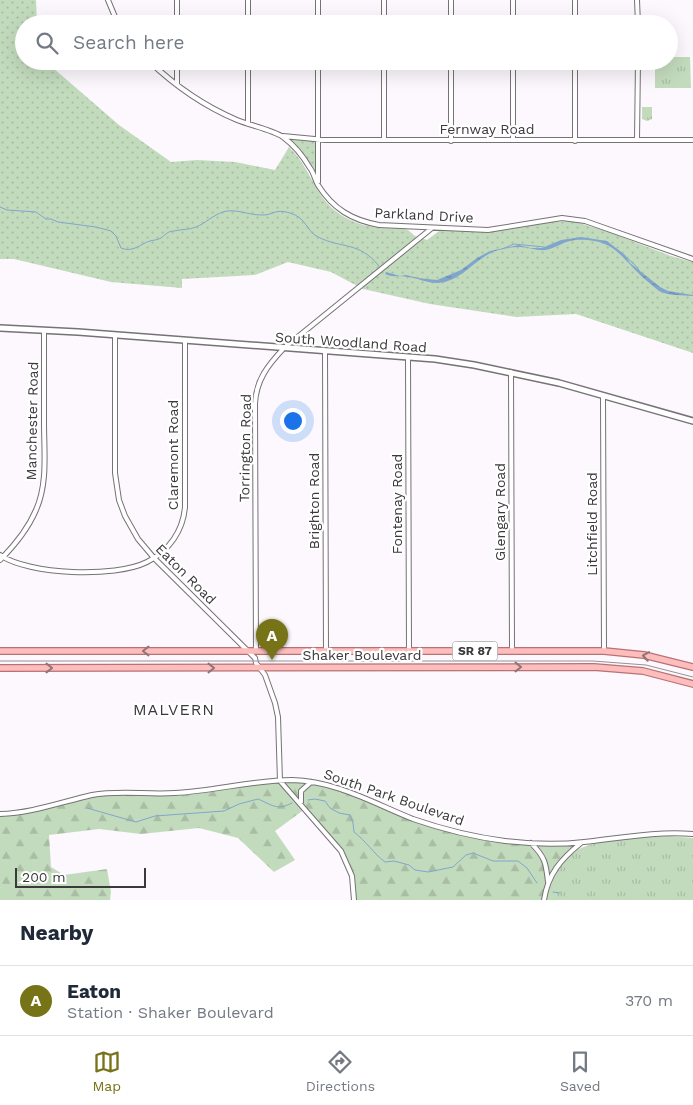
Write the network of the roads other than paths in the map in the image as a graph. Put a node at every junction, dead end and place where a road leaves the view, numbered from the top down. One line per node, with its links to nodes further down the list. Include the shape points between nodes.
1 (108, 0): 10 (street)
2 (177, 0): 11 (street)
3 (248, 0): 12 (street)
4 (318, 0): 13 (street)
5 (384, 0): 14 (street)
6 (451, 0): 15 (street)
7 (512, 0): 16 (street)
8 (575, 0): 17 (street)
9 (637, 0): 18 (street)
10 (114, 15)
11 (177, 15)
12 (248, 15)
13 (318, 15)
14 (384, 15)
15 (451, 15)
16 (512, 15)
17 (575, 15)
18 (638, 15)
19 (160, 70): 28 (street, Parkland Drive)
20 (177, 70): 28 (street)
21 (248, 70): 29 (street)
22 (318, 70): 31 (street)
23 (384, 70): 32 (street)
24 (451, 70): 36 (street)
25 (512, 70): 33 (street)
26 (575, 70): 37 (street)
27 (638, 70): 34 (street)
28 (177, 84): 29 (street, Parkland Drive, via 208,106)
29 (248, 124): 30 (street, Parkland Drive)
30 (282, 135): 31 (street, Fernway Road); 38 (street, Parkland Drive, via 299,151)
31 (317, 140): 32 (street, Fernway Road); 38 (street)
32 (384, 140): 36 (street, Fernway Road)
33 (513, 140): 36 (street, Fernway Road); 37 (street, Fernway Road)
34 (637, 140): 35 (street, Fernway Road); 37 (street, Fernway Road)
35 (693, 140)
36 (451, 141)
37 (575, 141)
38 (318, 184): 39 (street, Parkland Drive, via 338,209 350,217 379,225)
39 (433, 228): 41 (street, Parkland Drive, via 488,230 572,218); 47 (street, Torrington Road)
40 (693, 254): 41 (street)
41 (685, 257): 42 (street, Parkland Drive)
42 (693, 259)
43 (0, 328): 44 (street, South Woodland Road)
44 (44, 330): 45 (street, South Woodland Road); 53 (street, Manchester Road, via 43,486 32,518)
45 (114, 335): 46 (street, South Woodland Road); 54 (street, Eaton Road, via 117,491 128,524)
46 (185, 340): 47 (street, South Woodland Road); 54 (street, Claremont Road, via 184,514 173,541)
47 (284, 348): 48 (street, South Woodland Road); 61 (street, Torrington Road, via 265,369 255,398)
48 (325, 351): 49 (street, South Woodland Road); 58 (street, Brighton Road)
49 (408, 357): 50 (street, South Woodland Road); 55 (street, Fontenay Road)
50 (511, 372): 51 (street, South Woodland Road); 59 (street, Glengary Road)
51 (603, 396): 52 (street, South Woodland Road); 60 (street, Litchfield Road)
52 (693, 421)
53 (1, 557): 54 (street, via 26,566 76,572 124,568)
54 (154, 558): 57 (street, Eaton Road)
55 (409, 651): 58 (main road, Shaker Boulevard / SR 87); 59 (main road, Shaker Boulevard / SR 87)
56 (0, 652): 57 (main road, Shaker Boulevard / SR 87, one-way to 56)
57 (248, 652): 61 (main road, Shaker Boulevard / SR 87)
58 (326, 652): 61 (main road, Shaker Boulevard / SR 87)
59 (512, 652): 60 (main road, Shaker Boulevard / SR 87)
60 (604, 652): 62 (main road, Shaker Boulevard / SR 87, one-way to 60, via 644,655)
61 (255, 655): 64 (street)
62 (693, 667)
63 (0, 668): 64 (main road, Shaker Boulevard / SR 87, one-way to 64)
64 (260, 668): 65 (main road, Shaker Boulevard / SR 87, one-way to 65, via 594,667 652,673); 66 (street, via 278,717)
65 (693, 684)
66 (280, 781): 67 (street, South Park Boulevard); 68 (street); 69 (street, South Park Boulevard, via 175,793 112,792 31,811)
67 (311, 782): 68 (street, via 301,791); 72 (street, South Park Boulevard, via 335,786 446,829)
68 (301, 804): 74 (street, via 341,850 352,876)
69 (0, 814)
70 (693, 834): 71 (street, South Park Boulevard, via 666,832)
71 (583, 842): 72 (street, South Park Boulevard); 73 (street, via 559,862)
72 (531, 843): 73 (street, via 546,863)
73 (548, 882): 75 (street)
74 (354, 900)
75 (544, 900)

